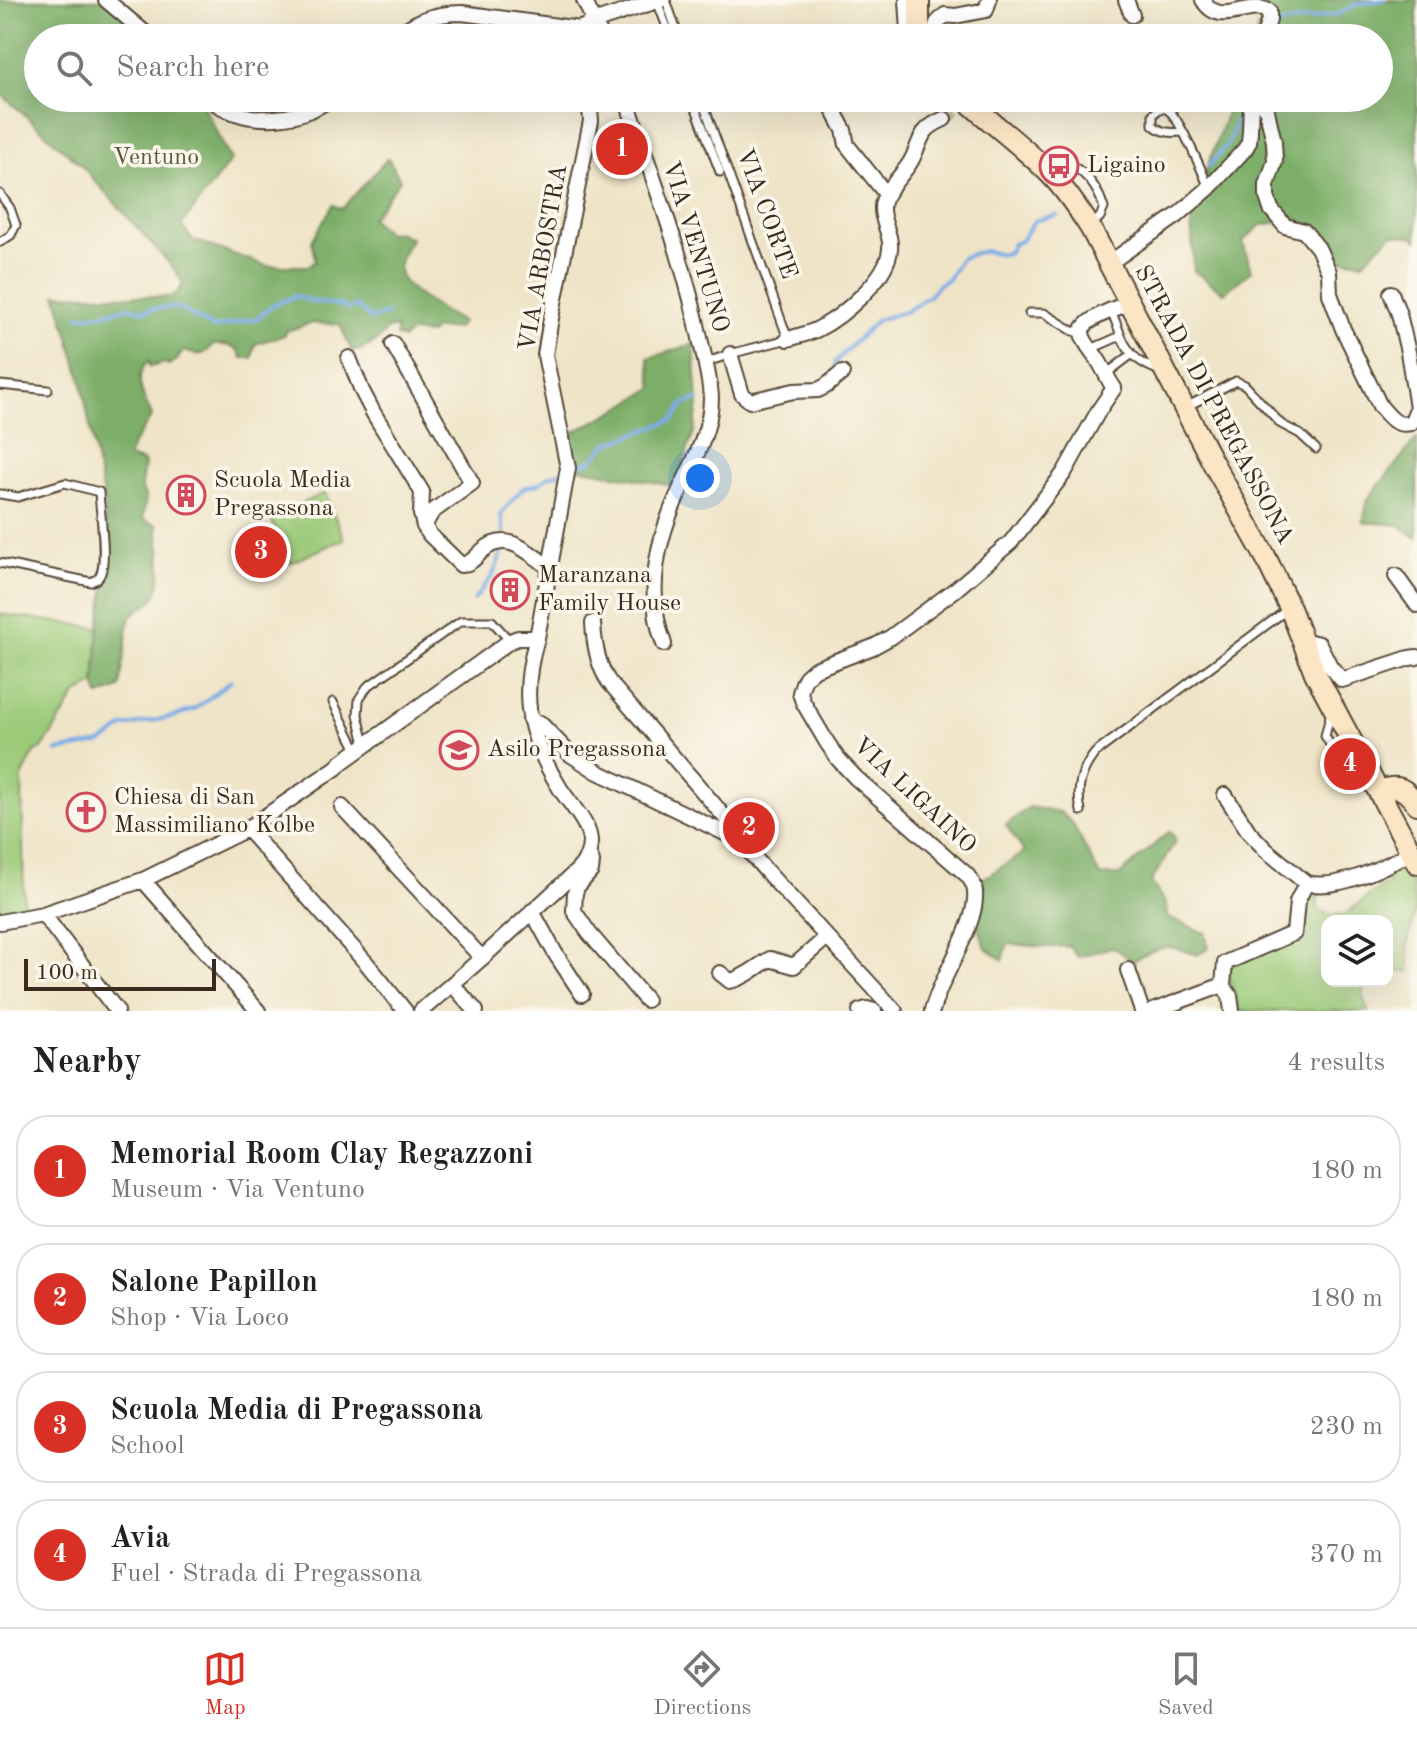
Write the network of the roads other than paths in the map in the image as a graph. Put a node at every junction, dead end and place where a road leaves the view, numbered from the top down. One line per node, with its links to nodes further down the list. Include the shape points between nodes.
1 (106, 0): 11 (street)
2 (584, 0): 14 (street)
3 (658, 0): 15 (street); 16 (lane)
4 (666, 0): 17 (lane)
5 (907, 0): 18 (street)
6 (919, 0): 19 (street)
7 (1126, 0): 10 (street)
8 (1203, 0): 21 (street, via 1214,11 1262,4 1269,11)
9 (987, 5): 20 (street, via 945,15)
10 (1132, 15)
11 (134, 24)
12 (415, 24): 13 (street, via 462,13)
13 (541, 24)
14 (584, 24)
15 (599, 24)
16 (666, 24)
17 (674, 24)
18 (908, 24)
19 (919, 24)
20 (937, 24)
21 (1267, 24)
22 (231, 112): 23 (street, via 263,119)
23 (301, 112)
24 (590, 112): 63 (street, VIA ARBOSTRA, via 545,355 568,468)
25 (631, 112): 51 (street, VIA VENTUNO, via 692,300)
26 (697, 112): 34 (lane, VIA CORTE)
27 (706, 112): 45 (lane, VIA CORTE)
28 (834, 112): 37 (street, via 847,145)
29 (976, 112): 39 (street, STRADA DI PREGASSONA, via 1062,188)
30 (1250, 112): 35 (street, via 1249,142)
31 (1267, 112): 58 (street, via 1275,161 1267,185 1271,209 1285,226 1304,231 1318,248 1343,329 1386,415 1407,424)
32 (944, 119): 37 (street, via 924,133 911,162)
33 (1182, 132): 35 (lane)
34 (720, 172)
35 (1209, 188): 39 (street)
36 (0, 194): 38 (lane, via 16,225)
37 (886, 194): 45 (street, via 882,208 891,248 883,269 842,313 816,330)
38 (0, 242)
39 (1107, 262): 41 (street, STRADA DI PREGASSONA)
40 (1391, 293): 58 (street)
41 (1120, 306): 43 (street, via 1086,324); 44 (lane); 53 (street, STRADA DI PREGASSONA)
42 (1029, 313): 43 (lane, via 1044,313)
43 (1082, 332): 47 (street)
44 (1122, 338): 47 (lane); 49 (lane)
45 (788, 339): 48 (lane)
46 (393, 344): 61 (street, via 472,483 432,512)
47 (1091, 349): 54 (street)
48 (730, 354): 51 (lane); 52 (street, via 742,394 750,401 818,390)
49 (1131, 355): 53 (lane); 54 (lane)
50 (349, 358): 61 (street, via 374,414 422,492)
51 (705, 363): 71 (street, VIA VENTUNO, via 711,399 706,425 657,557 655,607)
52 (842, 373)
53 (1166, 373): 57 (street, STRADA DI PREGASSONA)
54 (1106, 374): 106 (street, VIA LIGAINO, via 1114,388 1064,473 1011,542 891,637 815,669 800,693 838,759 973,884 972,914)
55 (0, 385): 56 (lane)
56 (48, 390)
57 (1184, 408): 59 (lane, via 1236,381); 66 (street, STRADA DI PREGASSONA)
58 (1417, 408)
59 (1316, 449)
60 (0, 494): 62 (lane, via 18,497 65,483 99,492 103,554 100,574 91,582)
61 (424, 526): 63 (street, via 461,565 491,544 506,541)
62 (0, 563)
63 (549, 567): 68 (street, VIA ARBOSTRA)
64 (1396, 576): 65 (street)
65 (1417, 605)
66 (1290, 608): 69 (street, STRADA DI PREGASSONA); 80 (lane, via 1095,753 1081,777)
67 (593, 623): 82 (street, via 609,682)
68 (537, 638): 70 (street); 74 (street, VIA ARBOSTRA, via 527,690)
69 (1302, 640): 72 (street, STRADA DI PREGASSONA, via 1319,644 1342,680); 76 (street, STRADA DI PREGASSONA, via 1332,708)
70 (510, 641): 75 (street); 75 (lane, via 492,621 461,621 367,687 359,699)
71 (664, 644)
72 (1417, 657)
73 (333, 702): 75 (lane)
74 (530, 720): 82 (street, via 598,772); 83 (street, VIA ARBOSTRA, via 549,769 586,826)
75 (362, 748): 81 (street)
76 (1379, 791): 78 (street, via 1401,788); 84 (street, STRADA DI PREGASSONA)
77 (1225, 795): 86 (street, via 1249,832)
78 (1417, 804)
79 (342, 807): 91 (street)
80 (1081, 811)
81 (247, 829): 85 (street); 101 (street)
82 (739, 840): 90 (street)
83 (589, 855): 87 (street); 97 (street, via 591,871 577,887 574,911)
84 (1414, 857): 86 (street, via 1346,880)
85 (143, 880): 88 (street); 100 (street)
86 (1306, 883): 95 (street, via 1297,902 1294,933 1225,963)
87 (532, 911): 91 (street); 96 (street)
88 (43, 914): 89 (street); 99 (street)
89 (0, 922)
90 (826, 938): 93 (street, via 794,966 770,959 736,980); 105 (street)
91 (482, 958): 94 (street)
92 (1128, 970): 107 (street)
93 (720, 973)
94 (452, 984): 98 (street); 102 (street)
95 (1223, 985): 108 (street); 109 (street)
96 (582, 994)
97 (646, 1000)
98 (426, 1009)
99 (117, 1011)
100 (258, 1011)
101 (405, 1011)
102 (476, 1011)
103 (860, 1011): 104 (street)
104 (874, 1011)
105 (895, 1011)
106 (932, 1011)
107 (1142, 1011)
108 (1153, 1011)
109 (1232, 1011)

